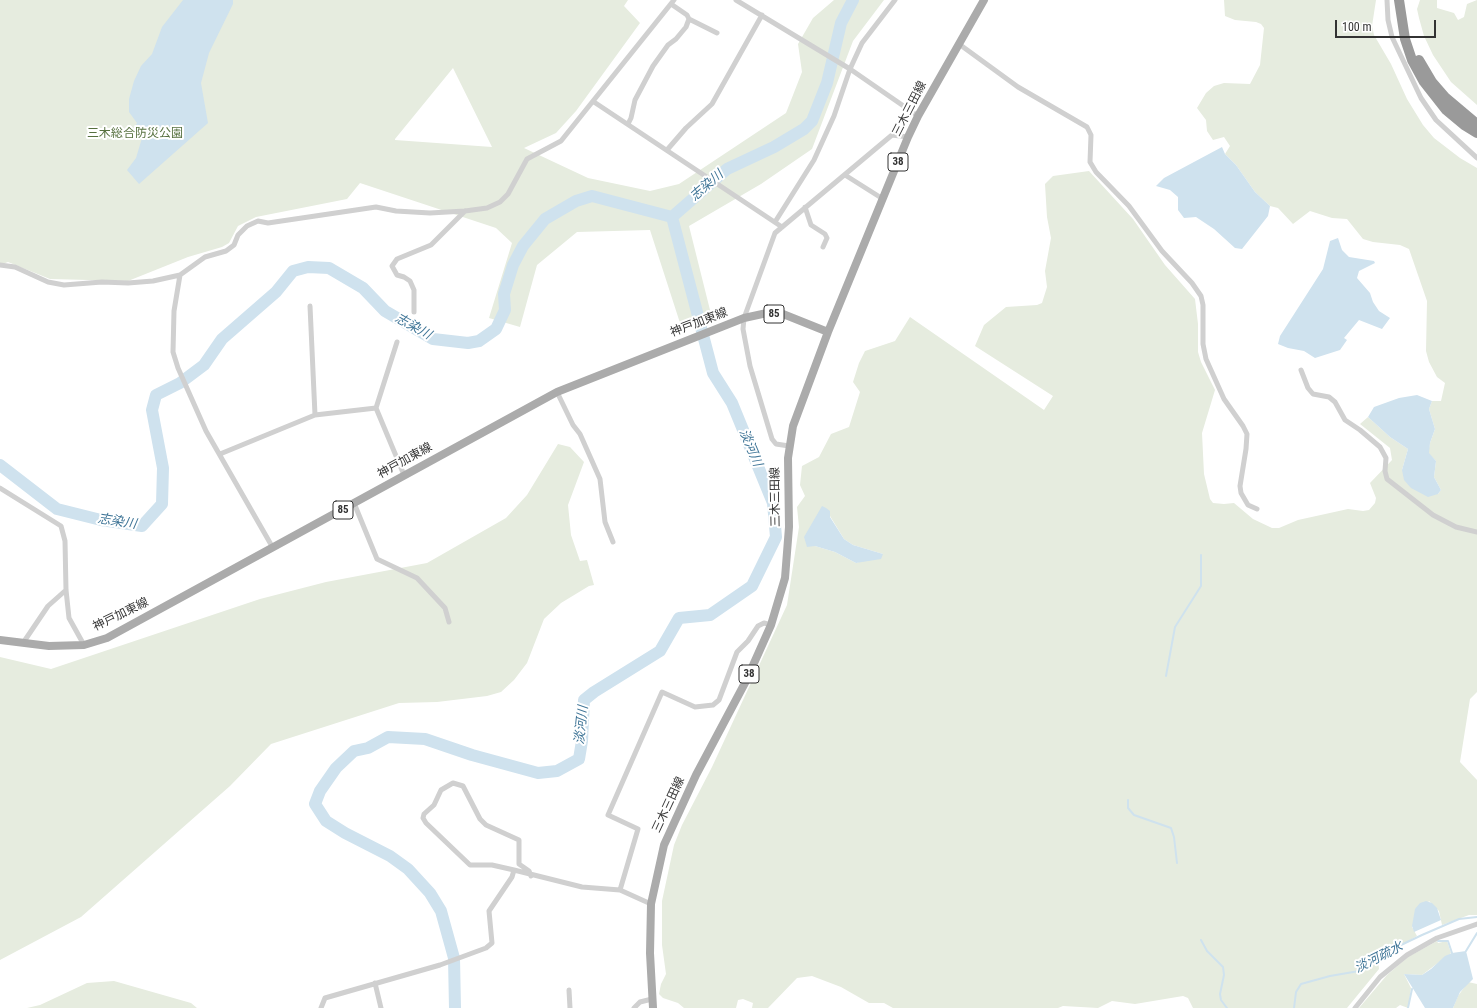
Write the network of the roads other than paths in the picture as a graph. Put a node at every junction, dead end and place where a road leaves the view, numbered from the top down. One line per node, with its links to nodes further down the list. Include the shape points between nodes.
1 (736, 0): 8 (street)
2 (895, 0): 12 (street, via 862,42)
3 (984, 0): 11 (main road, 三木三田線 / 38)
4 (1387, 0): 22 (street, via 1392,37 1421,98 1436,120)
5 (1399, 0): 17 (highway, via 1405,39 1417,70 1435,98)
6 (1405, 0): 16 (highway, via 1409,32 1423,67 1445,97)
7 (673, 2): 9 (street, via 688,15); 13 (street)
8 (762, 15): 12 (street); 21 (street, via 712,104)
9 (689, 19): 10 (street); 15 (street, via 686,27 668,45 653,66 635,100)
10 (717, 33)
11 (959, 44): 14 (main road, 三木三田線 / 38); 46 (street, via 1018,87 1087,127 1090,135 1090,162 1096,172 1129,206 1162,251 1192,283 1203,305 1203,344 1206,359 1224,399 1247,434 1240,486 1248,505)
12 (850, 69): 14 (street); 27 (street, via 834,116 814,160)
13 (594, 102): 15 (street); 26 (street, via 561,141 527,158 508,194 500,202 487,208)
14 (918, 116): 19 (main road, 三木三田線 / 38)
15 (628, 124): 21 (street)
16 (1477, 124)
17 (1464, 125): 18 (highway); 20 (highway, via 1467,132)
18 (1477, 132)
19 (908, 137): 23 (street, via 892,135); 24 (main road, 三木三田線 / 38)
20 (1477, 140)
21 (667, 150): 27 (street)
22 (1477, 158)
23 (845, 175): 24 (street); 25 (street)
24 (883, 199): 35 (main road, 三木三田線 / 38)
25 (805, 207): 28 (street); 29 (street, via 811,225 827,238)
26 (465, 211): 31 (street, via 430,213 376,207 268,223 258,221 238,234 234,245 226,252 205,257); 33 (street, via 431,245 397,259 392,266 397,275 404,276 410,281 414,290)
27 (775, 222): 28 (street)
28 (782, 227): 34 (street, via 775,234)
29 (823, 247)
30 (0, 266): 31 (street, via 15,267 48,282 64,285 153,281)
31 (180, 275): 42 (street, via 174,311 173,352 206,431)
32 (310, 306): 40 (street)
33 (414, 312)
34 (744, 318): 35 (main road, 神戸加東線 / 85, via 767,313 783,314); 38 (main road, 神戸加東線 / 85); 41 (street, via 750,366 772,440 776,444)
35 (828, 332): 41 (main road, 三木三田線 / 38, via 793,426)
36 (397, 342): 39 (street)
37 (1301, 370): 47 (street, via 1313,394 1329,397 1336,402 1345,420 1380,447 1386,458 1387,479 1433,515 1456,527)
38 (557, 392): 43 (main road, 神戸加東線 / 85); 48 (street, via 572,425 580,434 600,479 605,522)
39 (376, 408): 40 (street); 43 (street)
40 (315, 415): 42 (street)
41 (789, 446): 52 (main road, 三木三田線 / 38, via 789,527 785,578)
42 (220, 454): 49 (street)
43 (404, 475): 45 (main road, 神戸加東線 / 85)
44 (0, 488): 50 (street, via 62,526 65,541)
45 (354, 503): 49 (main road, 神戸加東線 / 85); 51 (street, via 377,559 417,578 445,608)
46 (1257, 509)
47 (1477, 532)
48 (613, 542)
49 (273, 548): 55 (main road, 神戸加東線 / 85, via 107,638)
50 (66, 590): 54 (street, via 48,606); 55 (street, via 69,618)
51 (449, 622)
52 (771, 625): 58 (street, via 764,623 758,626 737,652 720,700 713,705 695,706 662,692 608,815 638,829); 59 (main road, 三木三田線 / 38, via 746,681 696,775 664,845)
53 (0, 640): 54 (main road, 神戸加東線 / 85)
54 (22, 643): 55 (main road, 神戸加東線 / 85, via 49,646)
55 (84, 644)
56 (514, 870): 57 (street); 57 (street, via 492,865 470,865 426,823 424,814 434,805 441,790 453,783 463,786 480,819 486,825 519,840 519,864); 61 (street, via 489,911 492,943 486,948 440,965)
57 (531, 876): 58 (street, via 582,887)
58 (620, 890): 59 (street)
59 (651, 904): 63 (main road, 三木三田線 / 38)
60 (1477, 924): 69 (street, via 1437,938 1407,954 1383,974)
61 (375, 983): 64 (street, via 324,998); 65 (street)
62 (569, 990): 66 (street)
63 (652, 999): 67 (street, via 640,1002); 68 (main road, 三木三田線 / 38)
64 (320, 1008)
65 (381, 1008)
66 (570, 1008)
67 (634, 1008)
68 (653, 1008)
69 (1355, 1008)

